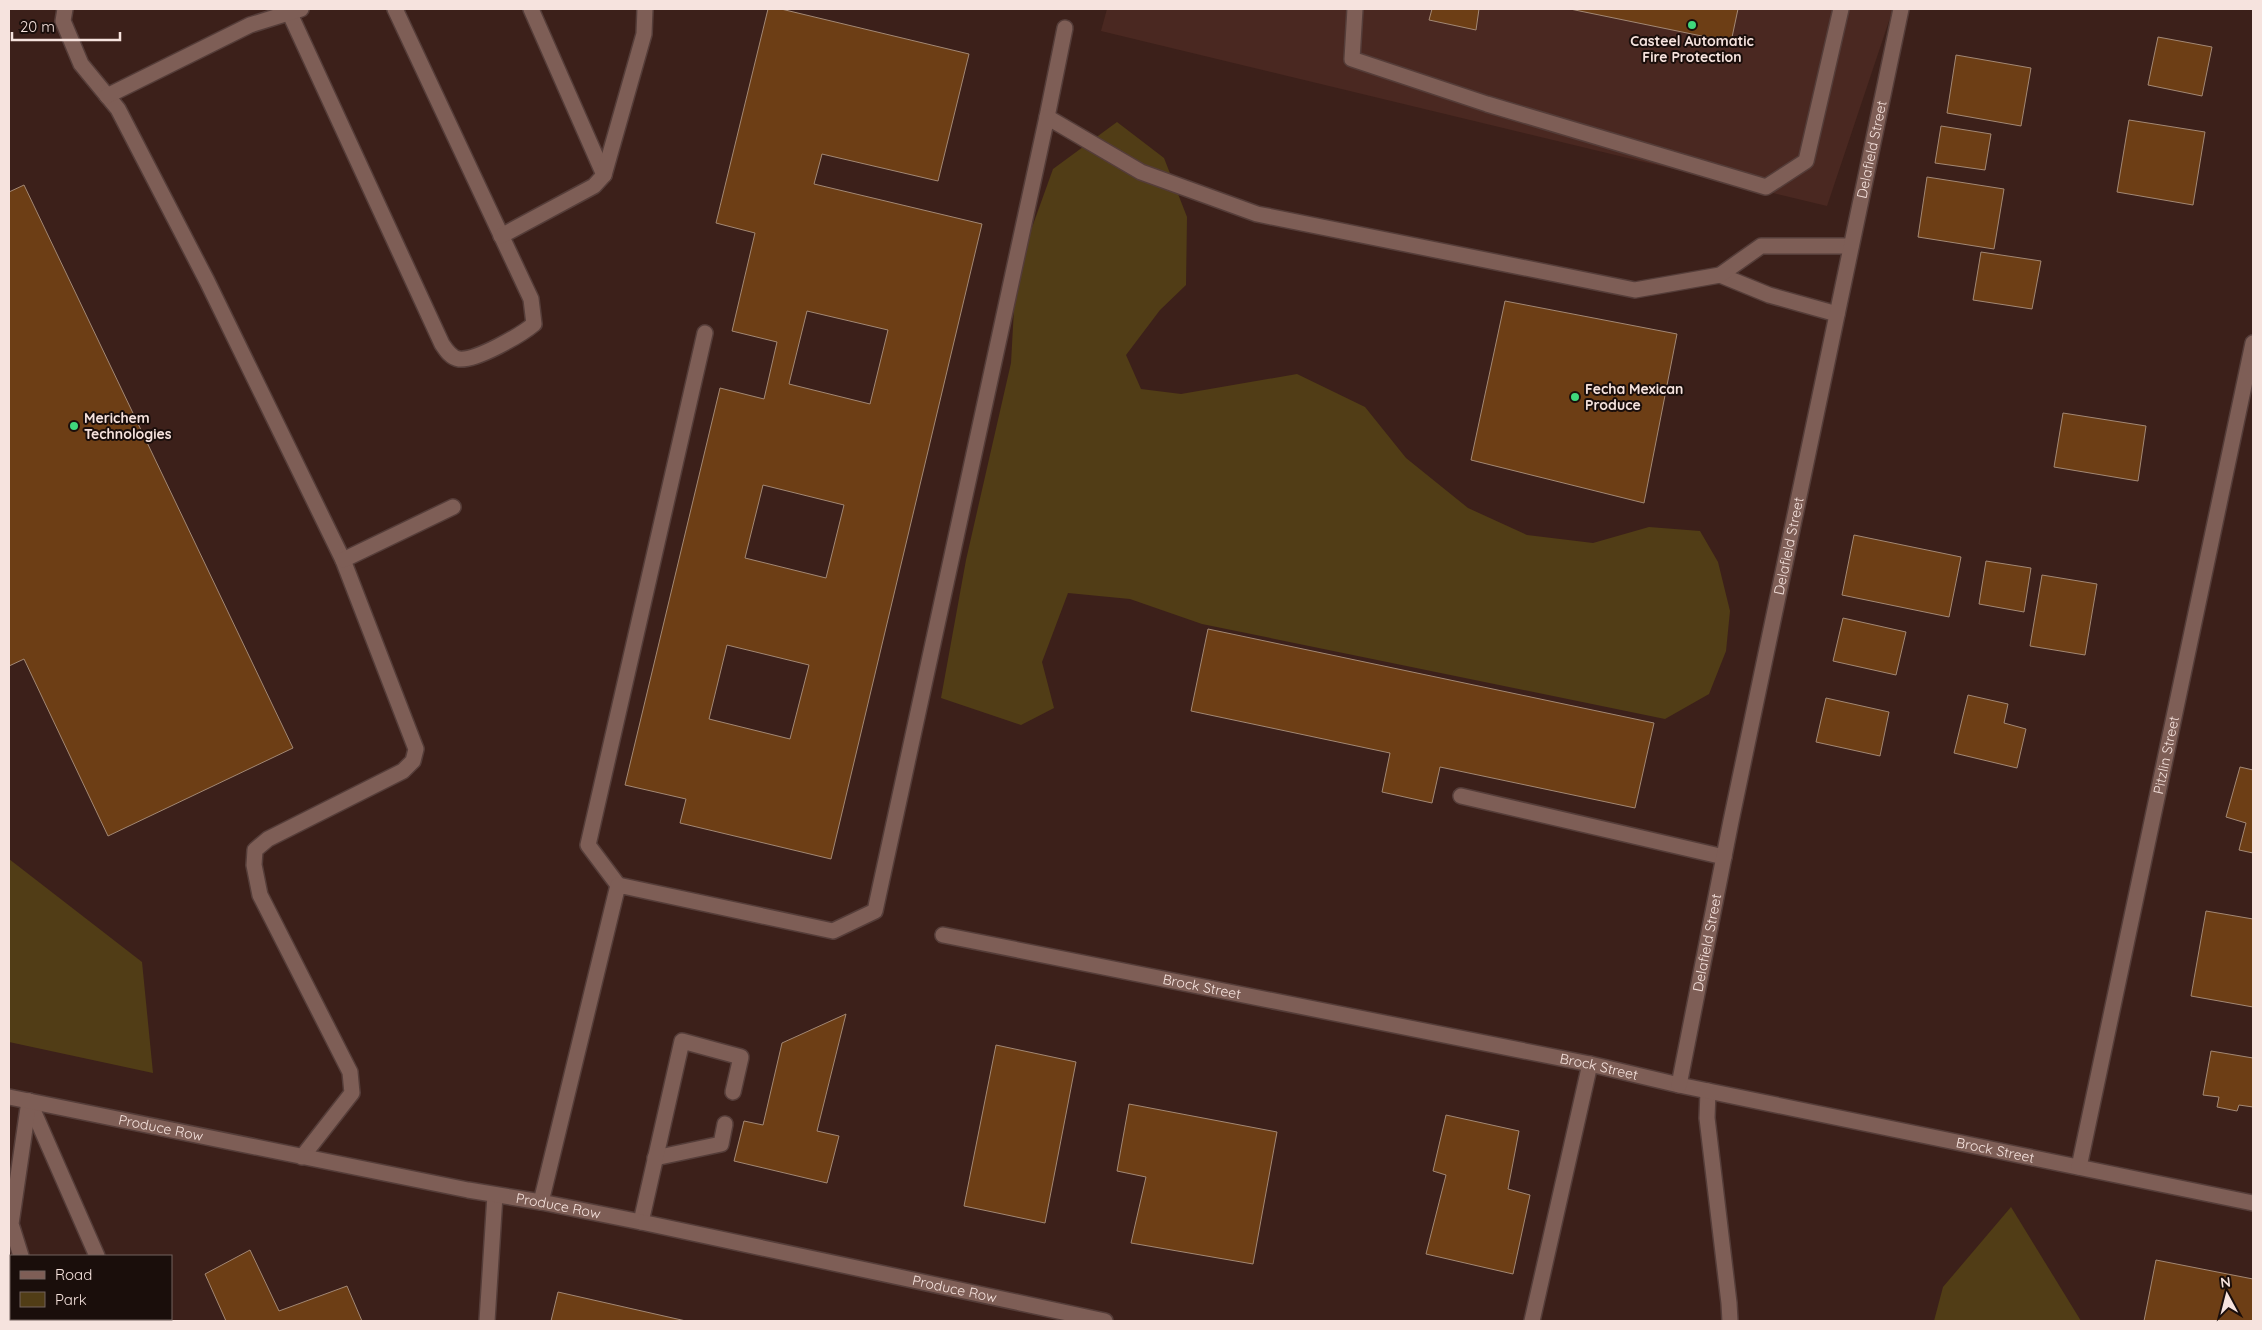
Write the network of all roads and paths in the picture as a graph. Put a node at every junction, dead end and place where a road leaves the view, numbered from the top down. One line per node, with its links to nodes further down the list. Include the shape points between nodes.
1 (65, 9): 10 (street, via 63,21 81,64)
2 (395, 9): 13 (street)
3 (531, 9): 12 (street)
4 (645, 9): 12 (street, via 644,34)
5 (1355, 9): 6 (street, via 1352,58 1487,104 1766,187 1806,161)
6 (1841, 9)
7 (1901, 9): 14 (street, Delafield Street)
8 (296, 11): 10 (street, via 250,25); 13 (street, via 442,344 450,355 460,359 478,354 534,324 531,299)
9 (1065, 28): 11 (street)
10 (107, 96): 20 (street, via 118,109 202,272)
11 (1047, 117): 15 (street, via 1141,172 1257,214 1636,290); 23 (street, via 875,911 833,932)
12 (604, 175): 13 (street, via 594,186)
13 (501, 236)
14 (1851, 246): 15 (street, via 1761,246); 16 (street, Delafield Street)
15 (1720, 275): 16 (street, via 1769,295)
16 (1837, 314): 22 (street, Delafield Street)
17 (705, 333): 23 (street, via 588,845)
18 (2253, 343): 34 (street, Pitzlin Street)
19 (453, 507): 20 (street)
20 (342, 560): 32 (street, via 416,749 413,761 403,771 268,839 255,850 254,865 260,895 350,1072 352,1093)
21 (1461, 796): 22 (street)
22 (1724, 857): 26 (street, Delafield Street)
23 (618, 885): 36 (street)
24 (943, 935): 25 (street, Brock Street)
25 (1590, 1064): 26 (street, Brock Street); 43 (street)
26 (1679, 1085): 27 (street, Brock Street)
27 (1708, 1091): 34 (street, Brock Street); 44 (street, via 1707,1118)
28 (732, 1092): 33 (street, via 741,1057 682,1041)
29 (9, 1097): 30 (street, Produce Row)
30 (29, 1101): 32 (street, Produce Row); 39 (street, via 11,1224); 40 (street)
31 (726, 1124): 33 (street, via 721,1144)
32 (302, 1157): 35 (street, Produce Row)
33 (655, 1158): 38 (street)
34 (2079, 1167): 37 (street, Brock Street)
35 (495, 1196): 36 (street, Produce Row); 41 (street)
36 (541, 1202): 38 (street, Produce Row)
37 (2253, 1203)
38 (641, 1222): 42 (street, Produce Row)
39 (21, 1255)
40 (97, 1255)
41 (486, 1321)
42 (1105, 1321)
43 (1532, 1321)
44 (1730, 1321)

